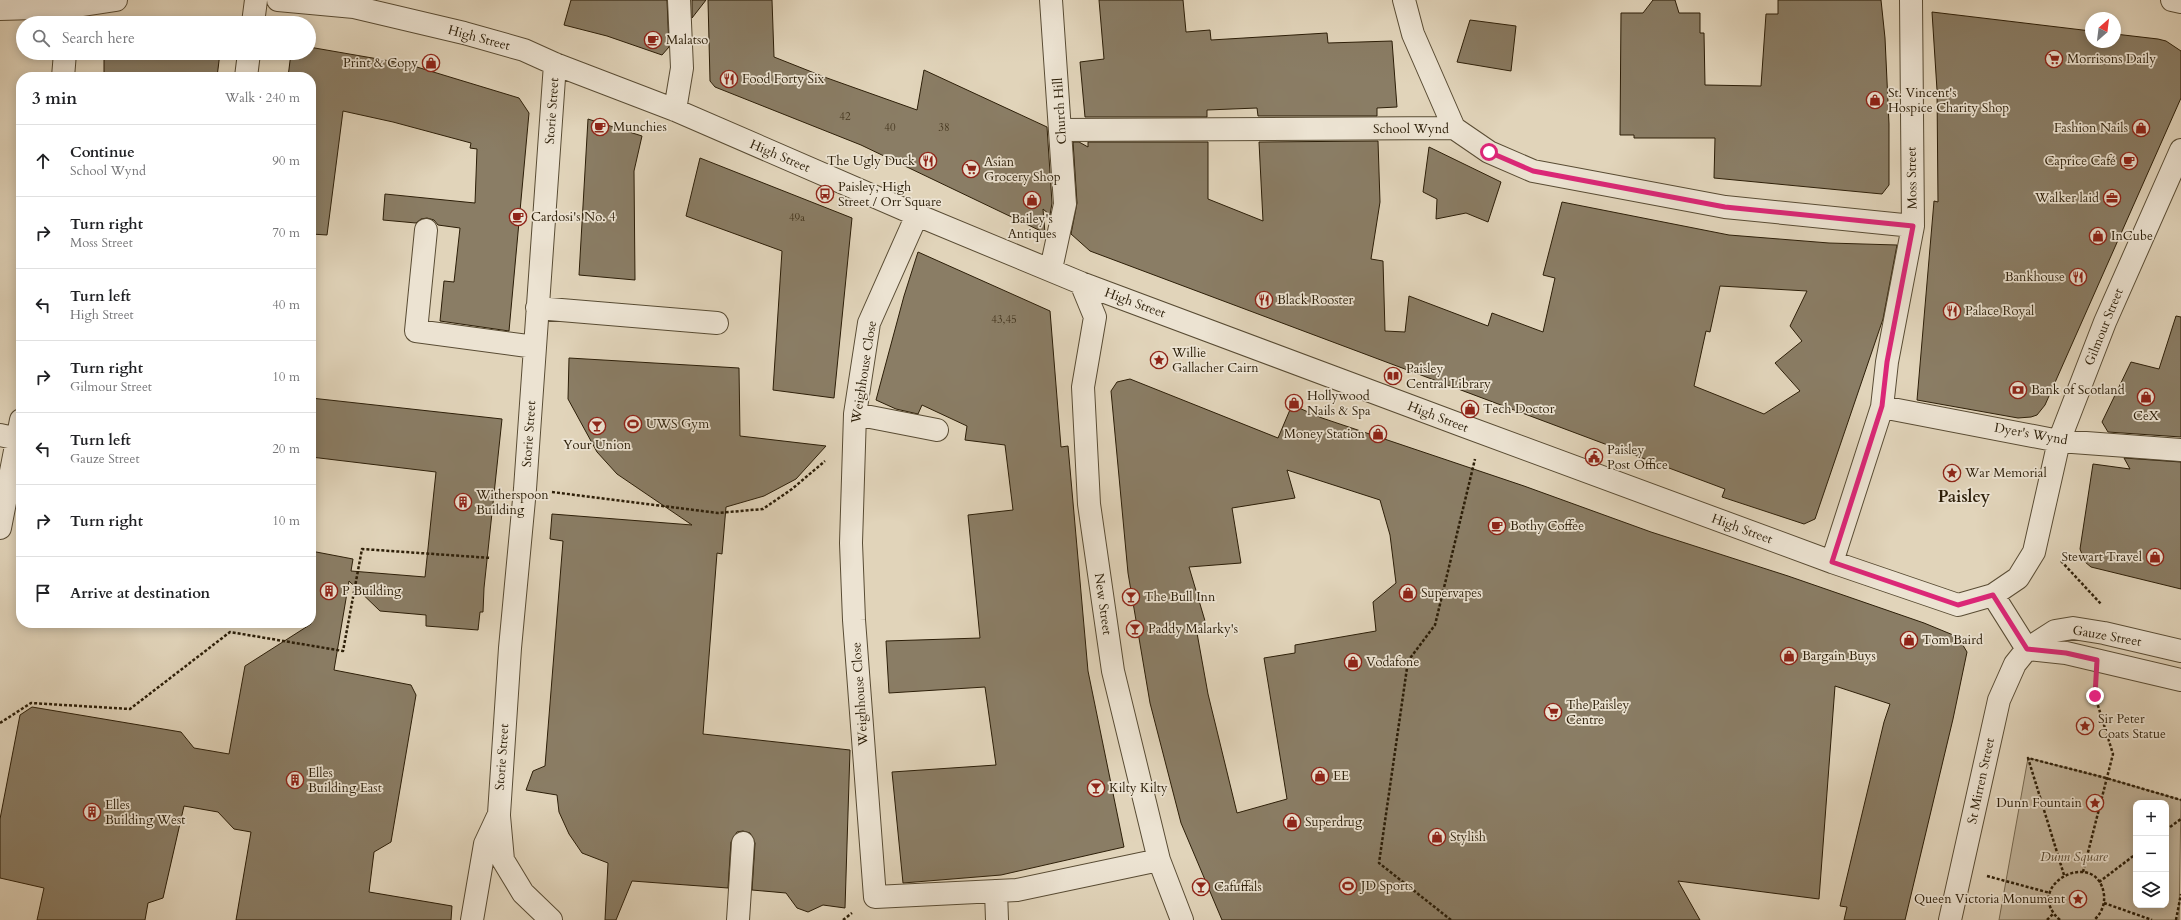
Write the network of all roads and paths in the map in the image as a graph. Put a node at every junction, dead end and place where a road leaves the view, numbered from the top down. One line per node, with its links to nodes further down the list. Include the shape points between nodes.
1 (116, 0): 11 (street)
2 (256, 0): 12 (street)
3 (278, 0): 15 (street, High Street, via 354,7 494,41 524,50)
4 (679, 0): 18 (street, via 682,68)
5 (1051, 0): 20 (street, Church Hill)
6 (1404, 0): 19 (street, via 1413,34)
7 (1911, 0): 23 (street, Moss Street)
8 (2172, 0): 9 (street)
9 (2181, 2)
10 (5, 6): 11 (street)
11 (70, 15)
12 (254, 16)
13 (64, 60): 16 (street)
14 (248, 60): 17 (street)
15 (555, 64): 18 (street, High Street); 27 (street, Storie Street)
16 (63, 72)
17 (247, 72)
18 (675, 110): 22 (street, High Street)
19 (1454, 128): 20 (street, School Wynd); 23 (street, School Wynd, via 1489,152 1533,171 1725,207)
20 (1062, 130): 25 (street, Church Hill, via 1065,204)
21 (2181, 150): 36 (street, Gilmour Street, via 2105,322)
22 (917, 215): 25 (street, High Street); 31 (street, Weighhouse Close, via 869,324)
23 (1913, 226): 30 (street, Moss Street, via 1887,362)
24 (426, 230): 29 (street, via 416,331)
25 (1051, 269): 26 (street, High Street)
26 (1081, 283): 34 (street, High Street); 57 (street, New Street, via 1095,317 1084,387 1089,504 1113,671)
27 (537, 308): 28 (street); 29 (street, Storie Street)
28 (718, 323)
29 (534, 347): 38 (street, Storie Street)
30 (1882, 406): 36 (street, Dyer's Wynd); 42 (street, Moss Street)
31 (855, 414): 32 (street); 35 (street, Weighhouse Close)
32 (937, 430)
33 (13, 431): 39 (street)
34 (1482, 433): 42 (street, High Street); 72 (path, via 1435,625 1408,661 1379,862)
35 (854, 436): 38 (path, via 792,489 763,509 718,513); 62 (street, Weighhouse Close, via 851,543 874,897)
36 (2059, 440): 37 (street, Dyer's Wynd); 40 (street, Gilmour Street)
37 (2181, 450)
38 (525, 489): 41 (street, Storie Street)
39 (0, 528)
40 (2038, 537): 43 (street, Gilmour Street, via 2034,552 2018,578); 44 (path, via 2103,605)
41 (518, 560): 49 (path, via 362,549 343,651 230,632 130,709 31,703); 52 (street, Storie Street)
42 (1832, 562): 43 (street, High Street, via 1958,605)
43 (1993, 595): 45 (street)
44 (2104, 632): 45 (street, Gauze Street, via 2073,628 2055,631); 46 (street, Gauze Street)
45 (2027, 649): 47 (street, Gauze Street, via 2066,653); 58 (street, St Mirren Street, via 2014,664 1999,700)
46 (2181, 651)
47 (2097, 660): 48 (street, Gauze Street); 50 (path, via 2095,696 2113,754)
48 (2181, 680)
49 (0, 723)
50 (2106, 778): 51 (path); 59 (path); 60 (path, via 2028,758)
51 (2181, 800)
52 (499, 814): 67 (street, Storie Street, via 485,844); 68 (street, via 503,860 523,893)
53 (2181, 819): 54 (path)
54 (2169, 828)
55 (743, 843): 69 (street)
56 (2133, 856): 61 (path)
57 (1159, 860): 62 (street, Weighhouse Close, via 1017,890); 71 (street, New Street)
58 (1962, 870): 63 (path); 73 (street, St Mirren Street)
59 (2083, 872): 60 (path); 61 (path)
60 (2064, 875): 63 (path)
61 (2099, 882): 65 (path)
62 (996, 891): 70 (street)
63 (2050, 893): 66 (path)
64 (2181, 894): 78 (path)
65 (2104, 903): 76 (path); 77 (path)
66 (2054, 913): 74 (path); 75 (path)
67 (472, 920)
68 (551, 920)
69 (738, 920)
70 (997, 920)
71 (1182, 920)
72 (1451, 920)
73 (1950, 920)
74 (2047, 920)
75 (2060, 920)
76 (2094, 920)
77 (2152, 920)
78 (2176, 920)

